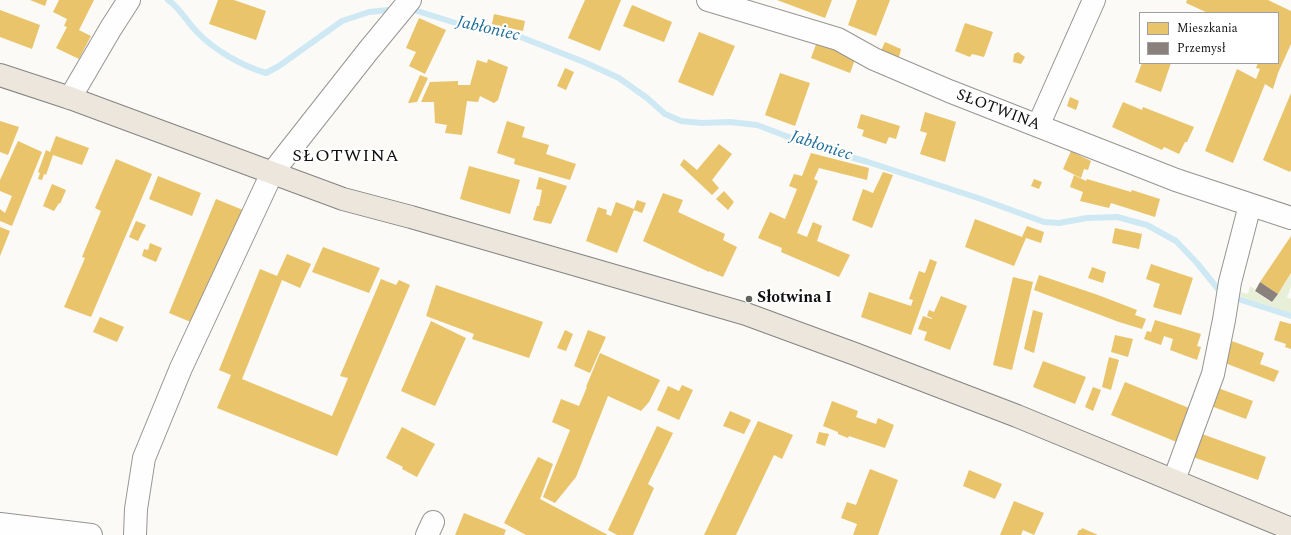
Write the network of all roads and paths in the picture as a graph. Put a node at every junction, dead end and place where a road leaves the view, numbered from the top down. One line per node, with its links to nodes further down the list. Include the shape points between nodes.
1 (130, 0): 6 (street)
2 (410, 0): 8 (street)
3 (708, 0): 7 (street, SŁOTWINA, via 838,39 881,62)
4 (1094, 0): 7 (street)
5 (0, 75): 6 (main road)
6 (70, 98): 8 (main road)
7 (1038, 126): 9 (street, SŁOTWINA, via 1176,180)
8 (272, 173): 11 (main road, via 343,199 746,314 1010,413); 15 (street, via 181,368 144,458 136,509)
9 (1250, 205): 10 (street, SŁOTWINA); 11 (street, via 1230,282 1213,374)
10 (1291, 218)
11 (1174, 480): 13 (main road)
12 (0, 524): 14 (street)
13 (1291, 530)
14 (91, 535)
15 (135, 535)

